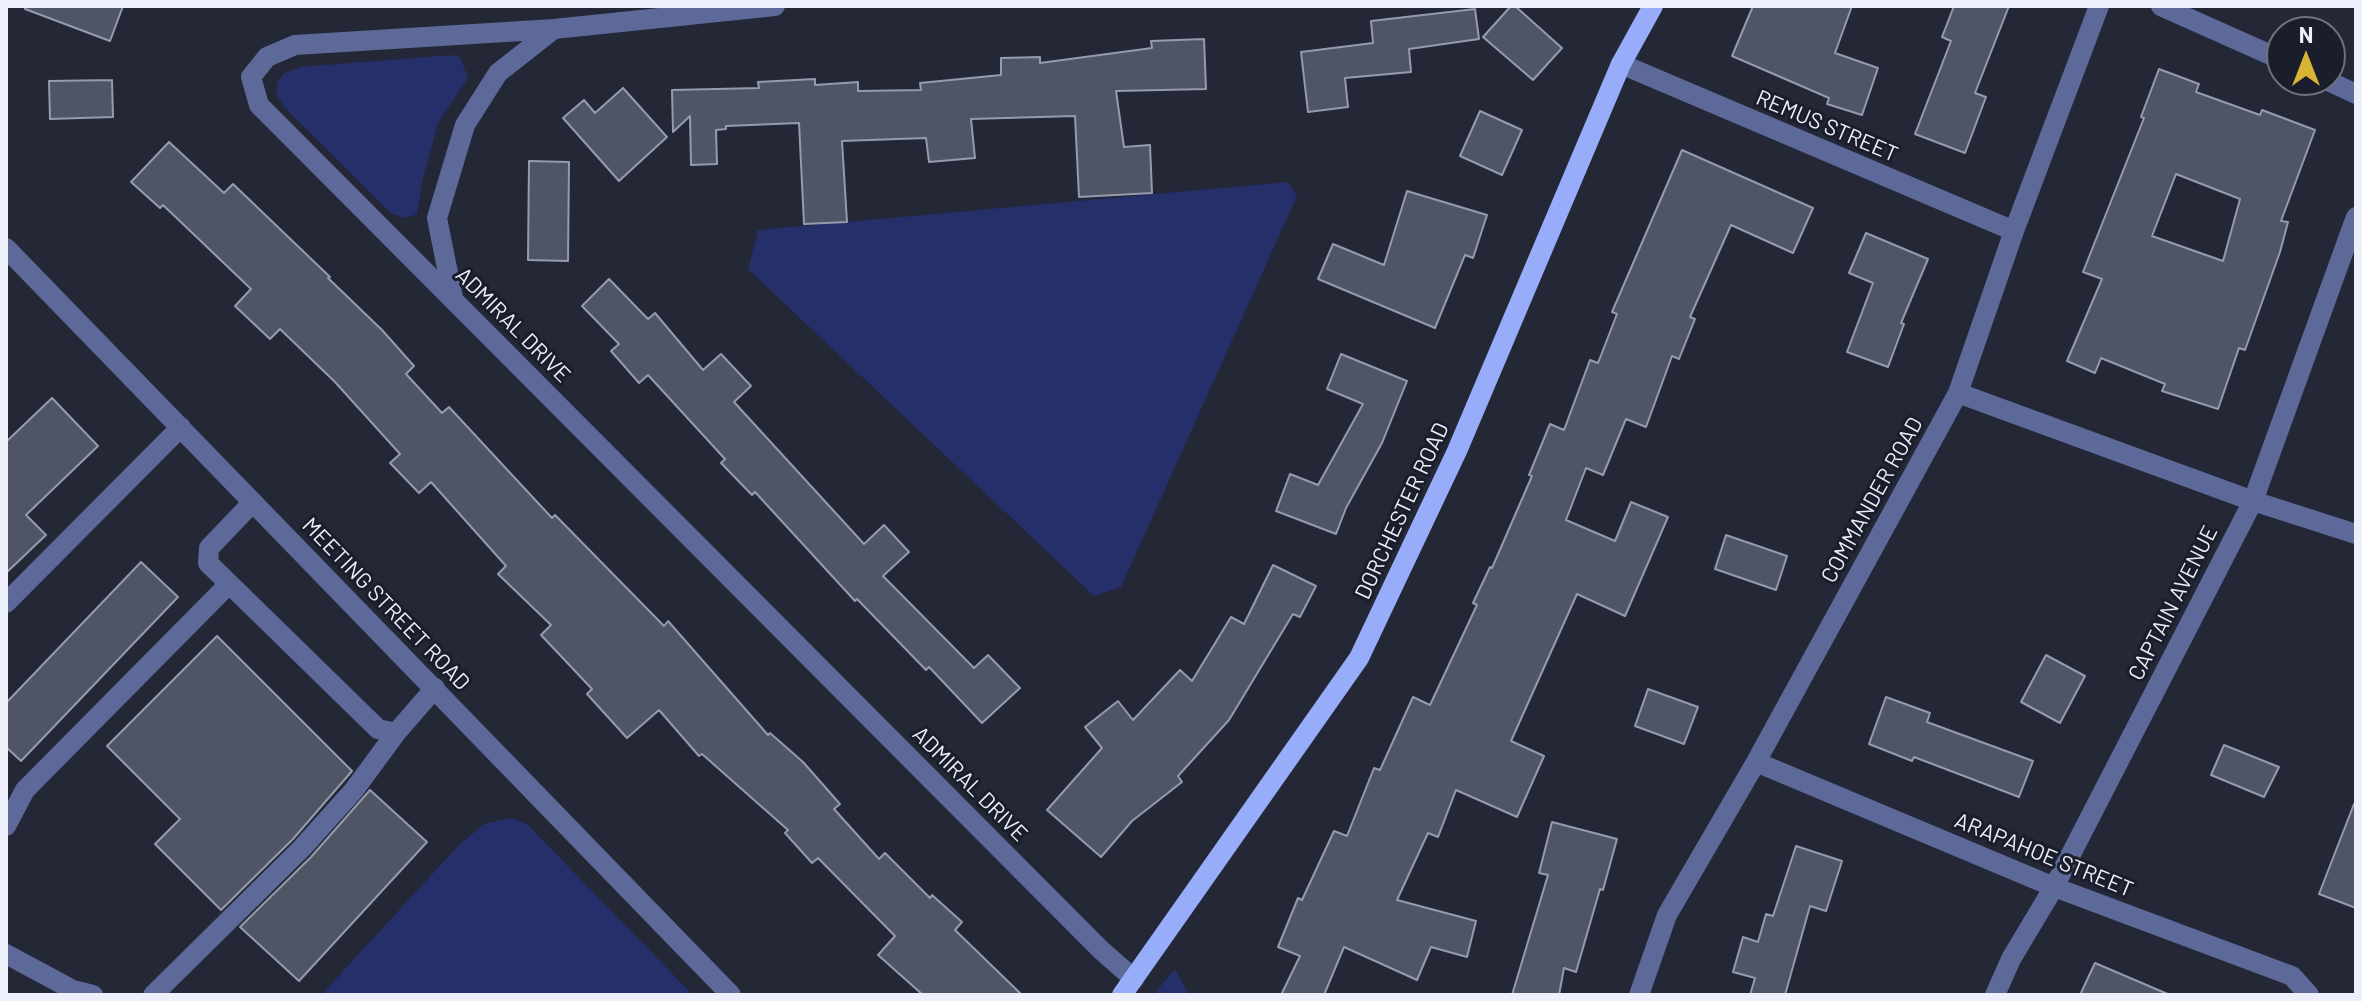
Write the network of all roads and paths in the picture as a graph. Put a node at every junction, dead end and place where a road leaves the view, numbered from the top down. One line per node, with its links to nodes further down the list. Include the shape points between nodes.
1 (775, 6): 5 (street, ADMIRAL DRIVE)
2 (1653, 6): 7 (main road, DORCHESTER ROAD)
3 (2099, 6): 9 (street, COMMANDER ROAD)
4 (2161, 6): 6 (street)
5 (554, 29): 11 (street, via 498,73 465,125 437,218); 11 (street, ADMIRAL DRIVE, via 295,45 267,57 251,77 259,105)
6 (2266, 53)
7 (1621, 64): 9 (street, REMUS STREET); 25 (main road, DORCHESTER ROAD, via 1457,451 1359,658)
8 (2356, 217): 14 (street, CAPTAIN AVENUE)
9 (2014, 231): 12 (street, COMMANDER ROAD)
10 (6, 248): 13 (street, MEETING STREET ROAD)
11 (453, 298): 25 (street, ADMIRAL DRIVE, via 1101,950)
12 (1958, 393): 14 (street); 21 (street, COMMANDER ROAD)
13 (181, 427): 15 (street, MEETING STREET ROAD); 18 (street)
14 (2253, 501): 16 (street); 23 (street, CAPTAIN AVENUE)
15 (253, 502): 17 (street, via 209,548 208,563); 19 (street, MEETING STREET ROAD)
16 (2356, 534)
17 (229, 584): 20 (street, via 378,729); 22 (street, via 25,790)
18 (6, 603)
19 (435, 688): 20 (street); 28 (street, MEETING STREET ROAD)
20 (396, 733): 27 (street, via 302,848)
21 (1756, 762): 23 (street, ARAPAHOE STREET); 29 (street, COMMANDER ROAD, via 1667,915)
22 (6, 826)
23 (2054, 887): 30 (street, CAPTAIN AVENUE); 31 (street, ARAPAHOE STREET, via 2292,976)
24 (6, 954): 26 (street, via 73,990)
25 (1128, 987)
26 (93, 995)
27 (153, 995)
28 (731, 995)
29 (1639, 995)
30 (1995, 995)
31 (2309, 995)

